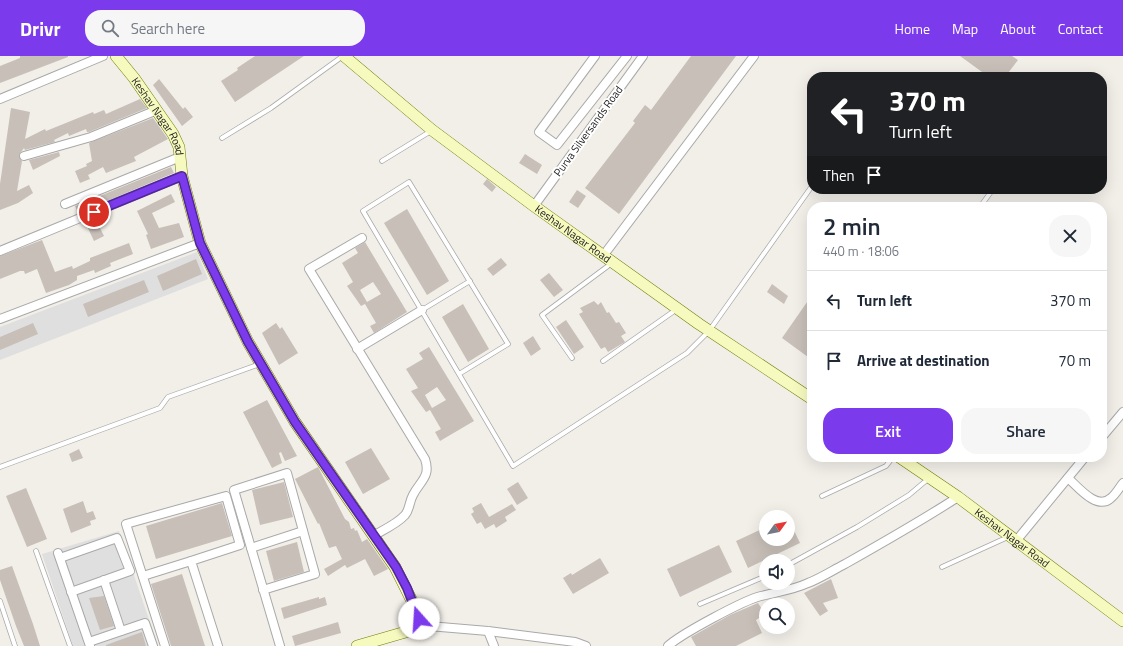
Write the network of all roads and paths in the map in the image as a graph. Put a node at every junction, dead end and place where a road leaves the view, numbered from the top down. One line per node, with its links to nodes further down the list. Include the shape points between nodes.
1 (103, 56): 9 (street)
2 (116, 56): 10 (street, Keshav Nagar Road)
3 (344, 56): 11 (street, Keshav Nagar Road); 12 (lane, via 271,108)
4 (595, 56): 5 (street, via 539,132 558,145)
5 (627, 56): 8 (street)
6 (643, 56): 8 (street, Purva Silversands Road)
7 (754, 56): 23 (street)
8 (637, 64): 19 (street, Purva Silversands Road)
9 (0, 99)
10 (157, 110): 13 (street, via 91,137); 14 (street, Keshav Nagar Road, via 174,134)
11 (432, 130): 15 (lane); 19 (street, Keshav Nagar Road)
12 (222, 138)
13 (24, 156)
14 (180, 157): 16 (street, Keshav Nagar Road); 18 (street)
15 (382, 161)
16 (182, 176): 21 (street, Keshav Nagar Road); 22 (street)
17 (807, 193): 28 (lane)
18 (65, 204)
19 (534, 206): 23 (street, Keshav Nagar Road)
20 (362, 238): 29 (street, via 309,269)
21 (200, 243): 27 (street); 32 (street, Keshav Nagar Road)
22 (0, 251)
23 (608, 259): 25 (street, Keshav Nagar Road); 30 (lane, via 542,315)
24 (470, 281): 26 (lane); 26 (lane, via 409,182 364,211); 33 (lane, via 508,344)
25 (677, 309): 28 (street, Keshav Nagar Road); 31 (lane)
26 (422, 310): 29 (street); 33 (lane)
27 (0, 319)
28 (709, 331): 33 (lane, via 687,353 513,466); 34 (street, Keshav Nagar Road)
29 (357, 349): 48 (street, via 428,468 404,516)
30 (572, 358)
31 (602, 361)
32 (261, 364): 41 (lane, via 168,397 160,408); 48 (street, Keshav Nagar Road, via 295,422)
33 (459, 374)
34 (807, 396)
35 (1123, 412): 36 (street)
36 (1120, 423): 37 (street)
37 (1107, 433)
38 (889, 462): 45 (lane, via 886,466)
39 (906, 462): 42 (street, Keshav Nagar Road)
40 (1081, 462): 43 (street)
41 (0, 466)
42 (929, 478): 46 (street, Keshav Nagar Road); 53 (lane, via 902,499)
43 (1068, 478): 44 (street, via 1093,500 1099,502 1111,498); 49 (street)
44 (1123, 483)
45 (822, 496)
46 (958, 497): 49 (street, Keshav Nagar Road); 76 (street, via 907,530 826,575 807,584 760,596 741,604)
47 (303, 531): 50 (street); 50 (street, via 287,473 284,473 234,490); 58 (street, via 315,574)
48 (373, 536): 63 (street, Keshav Nagar Road, via 396,567 407,588 419,619)
49 (1013, 538): 54 (lane); 62 (street, Keshav Nagar Road)
50 (250, 548): 58 (street)
51 (36, 551): 68 (lane)
52 (191, 561): 55 (street); 55 (street, via 240,545 226,496 126,524); 71 (street)
53 (795, 561)
54 (942, 567)
55 (143, 576): 70 (street)
56 (759, 579): 61 (lane)
57 (104, 580): 59 (street); 59 (street, via 130,571 117,538 59,555); 64 (street)
58 (263, 590): 72 (street)
59 (71, 592): 66 (street)
60 (0, 601): 67 (lane)
61 (700, 604)
62 (1123, 621)
63 (417, 625): 65 (street); 73 (street, via 409,631)
64 (121, 631): 66 (street); 69 (street, via 145,623)
65 (488, 631): 74 (street); 75 (street, via 575,642)
66 (89, 644)
67 (15, 646)
68 (70, 646)
69 (153, 646)
70 (165, 646)
71 (217, 646)
72 (280, 646)
73 (357, 646)
74 (494, 646)
75 (586, 646)
76 (668, 646)

